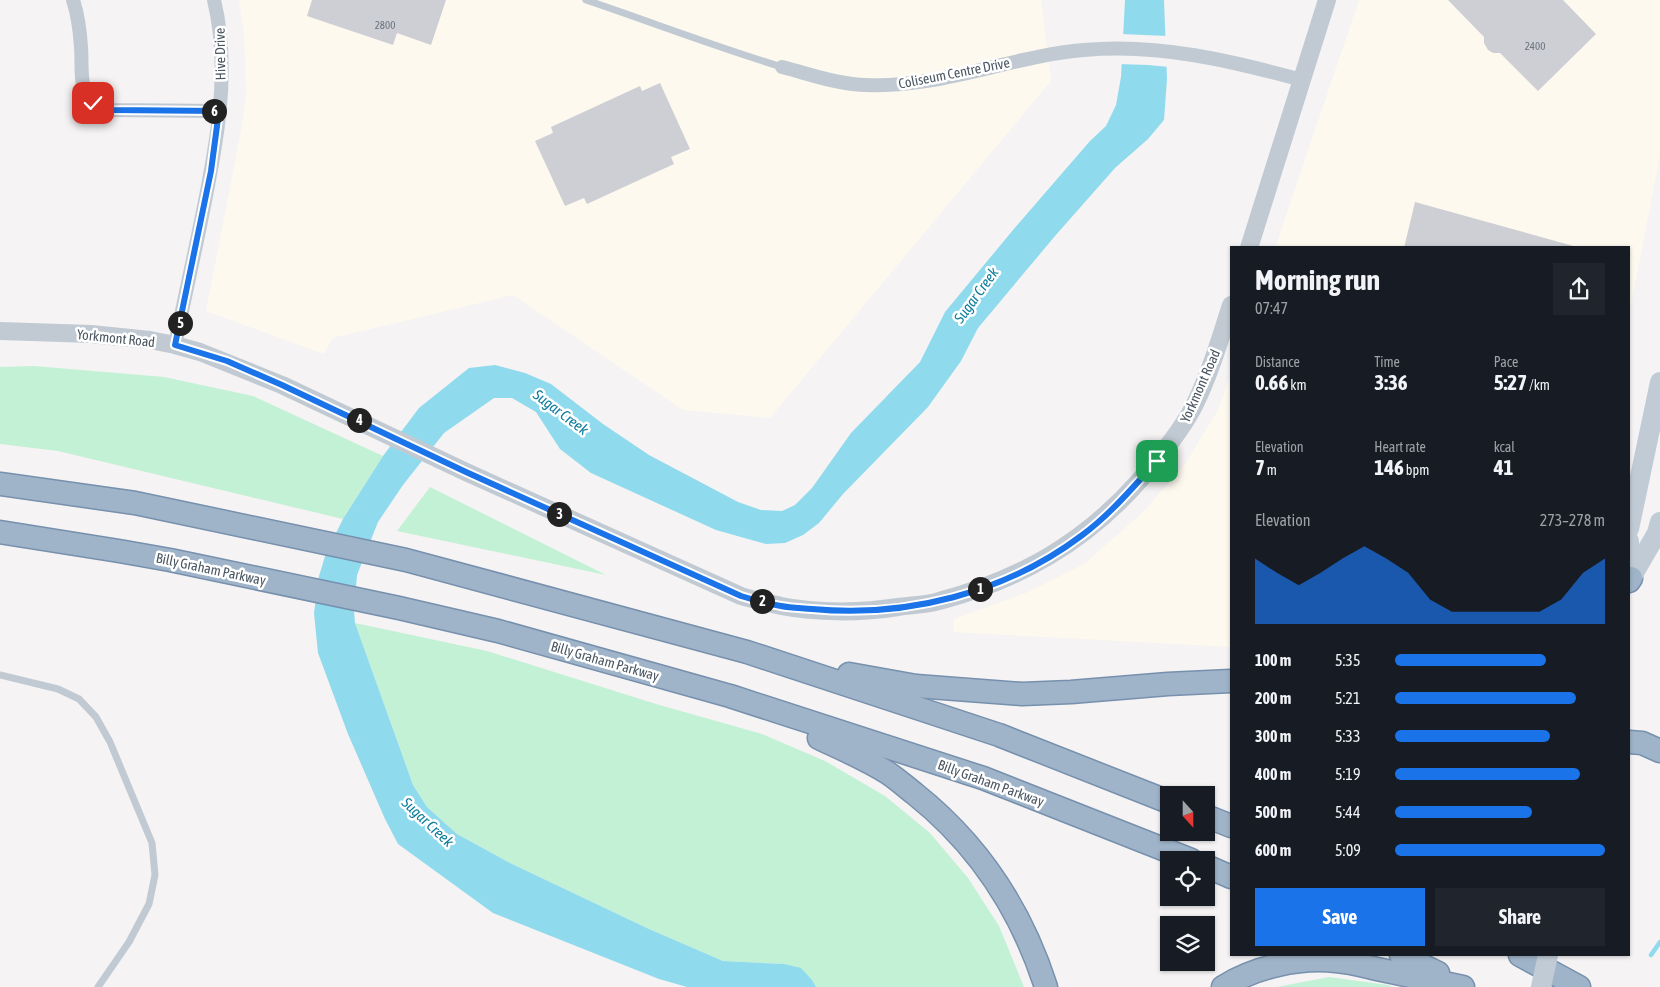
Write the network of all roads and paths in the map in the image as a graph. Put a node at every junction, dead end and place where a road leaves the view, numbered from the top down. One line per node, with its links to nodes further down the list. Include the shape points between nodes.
1 (73, 0): 7 (street, via 81,40 81,81 93,103 112,110)
2 (214, 0): 7 (street, Hive Drive, via 219,18 222,65)
3 (586, 0): 5 (lane, Coliseum Centre Drive)
4 (1327, 0): 6 (street)
5 (782, 67): 6 (street, Coliseum Centre Drive, via 851,84 898,85 1051,54 1140,50 1202,56)
6 (1302, 80): 8 (street)
7 (219, 111): 11 (street, Hive Drive, via 211,171)
8 (1250, 246)
9 (1230, 308): 11 (street, Yorkmont Road, via 1207,376 1181,428 1125,497 1081,536 1036,565 992,585 937,602 837,612 782,606 741,596 227,361)
10 (0, 331): 11 (street, Yorkmont Road, via 91,334)
11 (175, 345)
12 (1660, 382): 15 (main road)
13 (0, 484): 18 (highway, via 135,503 406,560)
14 (1660, 522): 17 (main road)
15 (1630, 524)
16 (0, 532): 21 (highway, Billy Graham Parkway, via 119,550 399,608 498,631)
17 (1630, 580)
18 (747, 652): 20 (highway, via 916,686 1022,694); 24 (highway, via 999,735)
19 (0, 675): 33 (lane, via 58,689 79,700 96,717 110,742 152,843 155,875 149,904 129,942)
20 (1230, 681)
21 (730, 696): 27 (highway, Billy Graham Parkway, via 983,778); 34 (highway, via 888,773 948,823 980,858 1014,909 1032,944)
22 (1630, 742): 23 (highway, via 1642,743)
23 (1660, 751)
24 (1160, 798)
25 (1215, 820): 26 (highway)
26 (1230, 826)
27 (1168, 851)
28 (1215, 870): 29 (highway)
29 (1230, 877)
30 (1403, 956): 36 (highway)
31 (1522, 956): 38 (highway)
32 (1548, 956): 37 (main road, bridge)
33 (98, 987)
34 (1046, 987)
35 (1223, 987): 36 (highway, via 1262,968 1313,960 1337,961)
36 (1465, 987)
37 (1542, 987)
38 (1579, 987)

